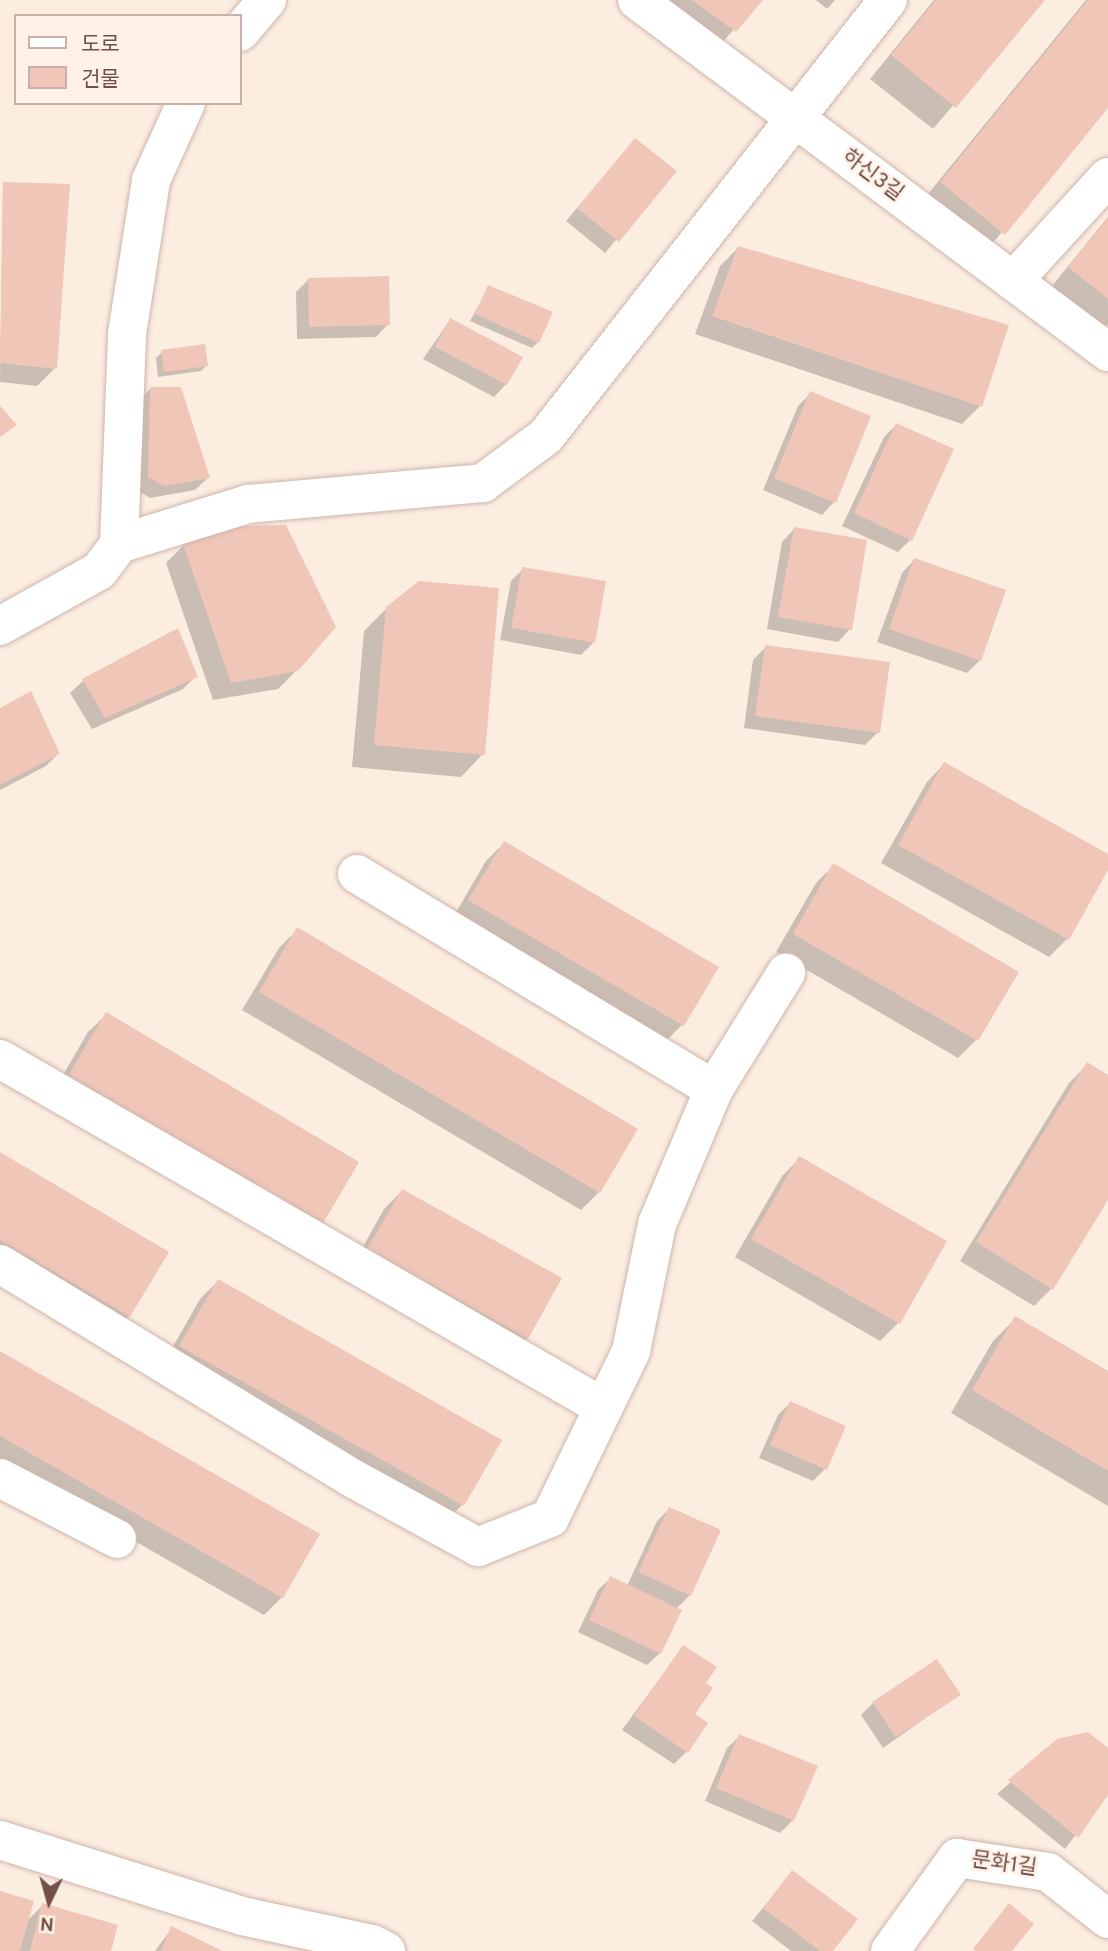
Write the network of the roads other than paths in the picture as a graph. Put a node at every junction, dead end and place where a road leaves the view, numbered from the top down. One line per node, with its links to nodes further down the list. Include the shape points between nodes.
1 (267, 0): 4 (street)
2 (637, 0): 6 (street, 하신3길)
3 (888, 0): 6 (street)
4 (242, 30)
5 (185, 105): 10 (street, via 151,180 127,334)
6 (793, 117): 8 (street, 하신3길); 10 (street, via 546,436 483,483 248,504)
7 (1108, 177): 8 (street)
8 (1013, 281): 9 (street, 하신3길)
9 (1108, 352)
10 (119, 544): 11 (street, via 99,571)
11 (0, 626)
12 (357, 874): 15 (street)
13 (786, 973): 15 (street)
14 (0, 1059): 17 (street)
15 (714, 1089): 17 (street, via 657,1224 631,1351)
16 (0, 1264): 17 (street, via 352,1478 478,1547 550,1518)
17 (603, 1407)
18 (0, 1478): 19 (street)
19 (117, 1539)
20 (0, 1840): 22 (street, via 242,1916)
21 (1108, 1919): 23 (street, 문화1길, via 1048,1872 957,1858)
22 (386, 1951)
23 (890, 1951)

